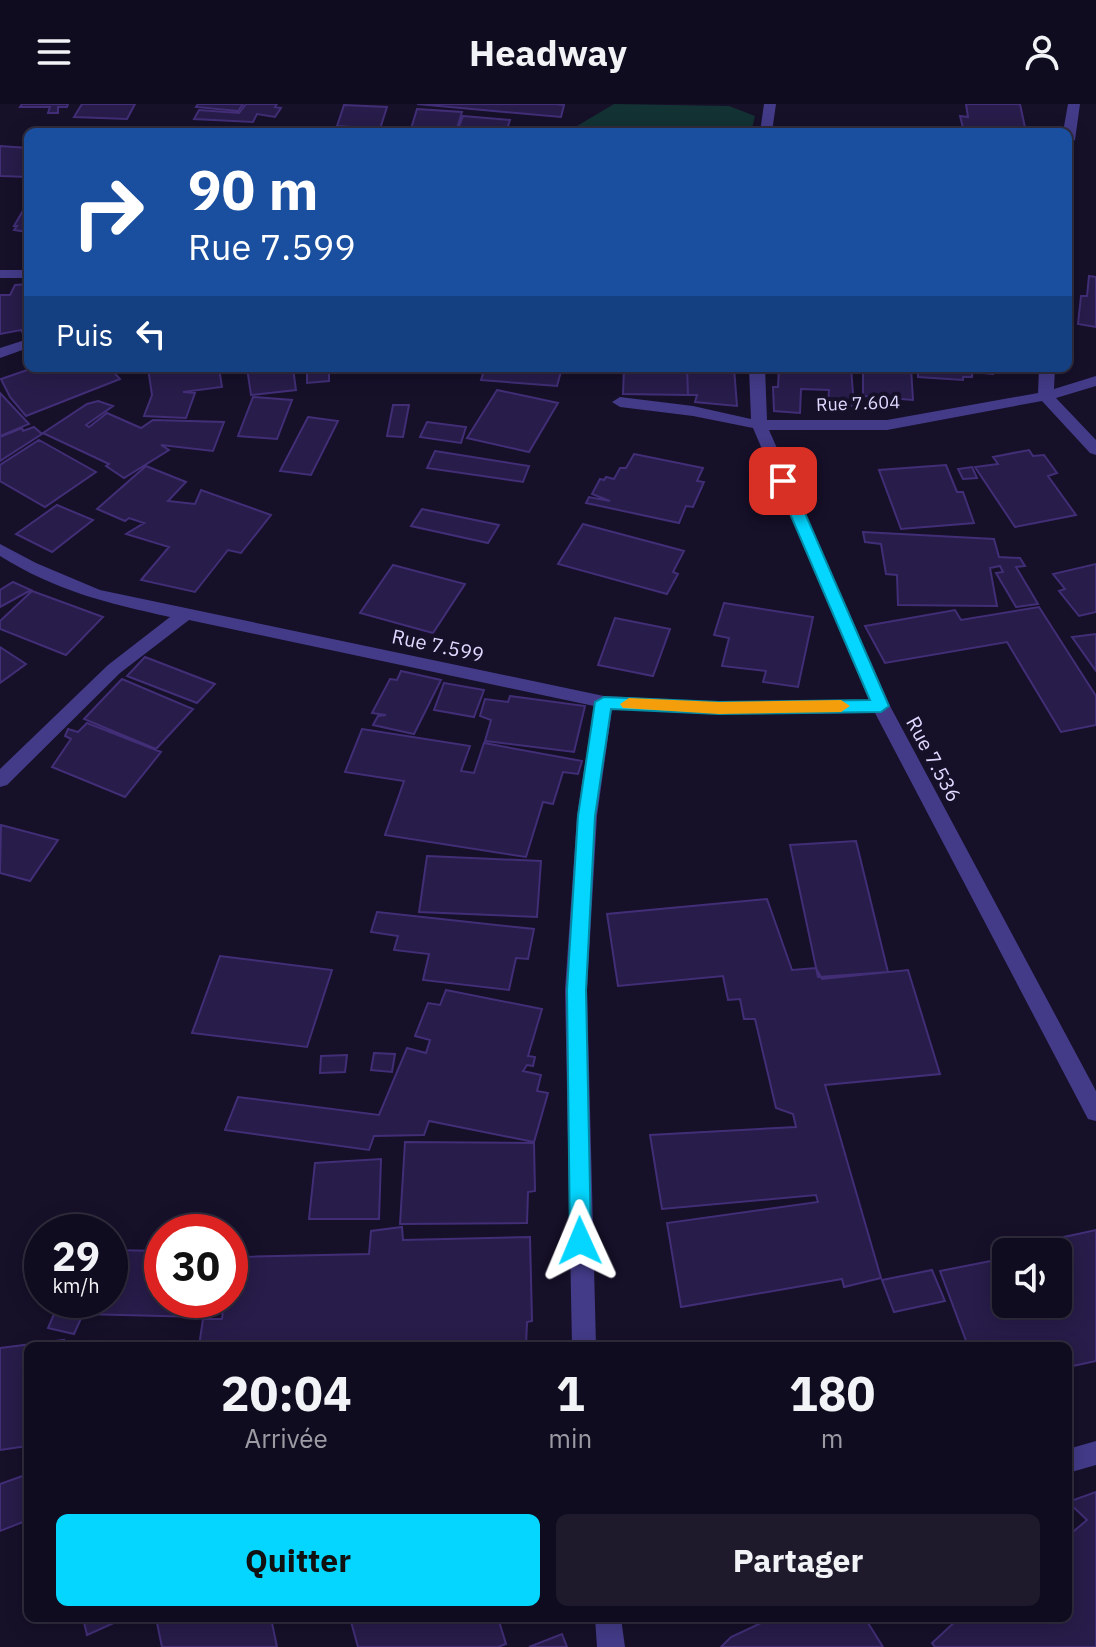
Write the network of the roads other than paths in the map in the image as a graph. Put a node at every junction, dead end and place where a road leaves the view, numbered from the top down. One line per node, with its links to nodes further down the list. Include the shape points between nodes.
1 (770, 104): 3 (street)
2 (1074, 104): 4 (street)
3 (767, 128)
4 (1070, 128)
5 (0, 274): 6 (street)
6 (24, 274)
7 (24, 344): 8 (street)
8 (0, 353)
9 (757, 372): 14 (street, Rue 7.536)
10 (1047, 372): 12 (street)
11 (1096, 381): 12 (street, Rue 7.604)
12 (1046, 396): 14 (street, Rue 7.604, via 887,425); 15 (street)
13 (620, 402): 14 (street, Rue 7.604)
14 (759, 425): 19 (street, Rue 7.536)
15 (1096, 450)
16 (0, 549): 17 (street, Rue 7.599, via 96,595)
17 (184, 615): 18 (street, Rue 7.599); 20 (street, via 114,669)
18 (604, 702): 19 (street, Rue 7.599, via 719,708); 22 (street, via 587,816 576,990)
19 (881, 706): 21 (street, Rue 7.536)
20 (0, 780)
21 (1096, 1112)
22 (584, 1342)
23 (1096, 1453): 24 (street)
24 (1072, 1460)
25 (608, 1622): 26 (street)
26 (611, 1647)

